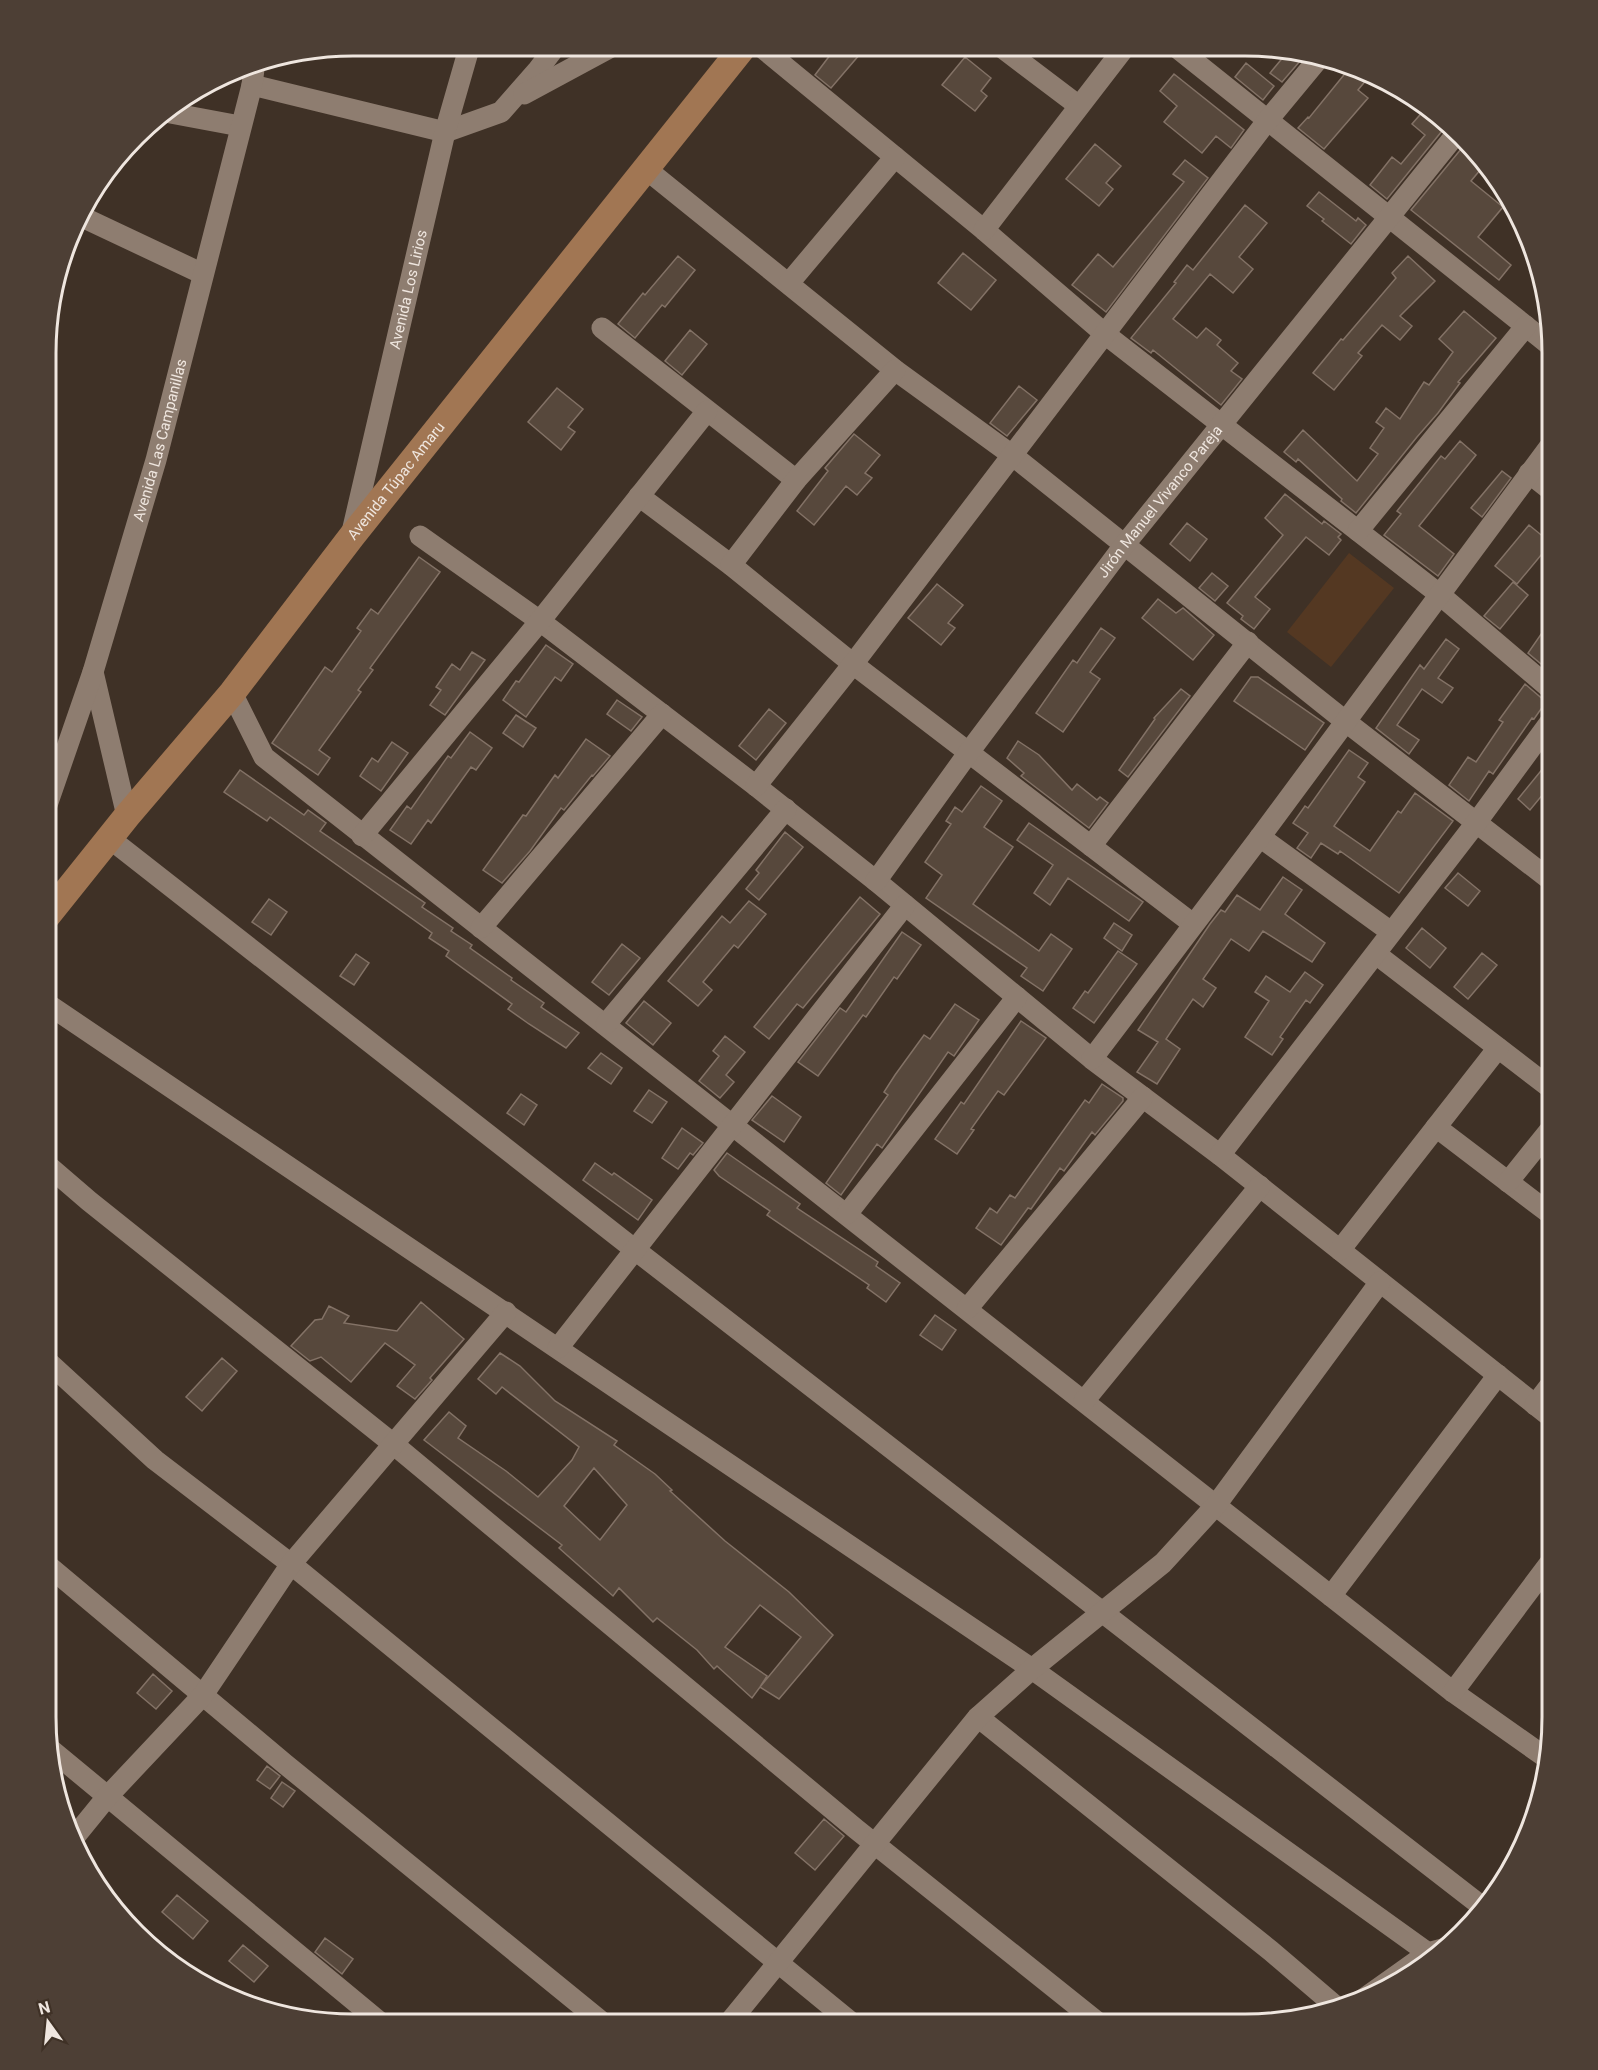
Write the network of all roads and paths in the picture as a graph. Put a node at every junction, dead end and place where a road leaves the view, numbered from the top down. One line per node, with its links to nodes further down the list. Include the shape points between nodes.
1 (467, 56): 17 (street, Avenida Los Lirios)
2 (548, 56): 12 (street)
3 (594, 56): 12 (street)
4 (736, 56): 20 (main road, Avenida Túpac Amaru)
5 (772, 56): 19 (street)
6 (1015, 56): 13 (street)
7 (1118, 56): 13 (street)
8 (1187, 56): 15 (street)
9 (1314, 64): 15 (street)
10 (254, 72): 11 (street, Avenida Las Campanillas)
11 (252, 85): 16 (street, Avenida Las Campanillas); 17 (street)
12 (512, 100): 17 (street, via 501,112)
13 (1079, 106): 23 (street)
14 (176, 114): 16 (street)
15 (1267, 121): 21 (street); 28 (street)
16 (240, 126): 24 (street, Avenida Las Campanillas)
17 (445, 132): 40 (street, Avenida Los Lirios)
18 (1452, 140): 21 (street, Jirón Manuel Vivanco Pareja)
19 (895, 157): 23 (street); 25 (street)
20 (646, 169): 25 (street); 40 (main road, Avenida Túpac Amaru)
21 (1390, 216): 26 (street); 32 (street, Jirón Manuel Vivanco Pareja)
22 (87, 219): 24 (street)
23 (984, 230): 28 (street)
24 (203, 274): 48 (street, Avenida Las Campanillas, via 156,460)
25 (789, 283): 30 (street)
26 (1526, 326): 29 (street); 39 (street)
27 (602, 328): 31 (street)
28 (1105, 334): 32 (street); 33 (street)
29 (1542, 339)
30 (895, 370): 33 (street); 36 (street)
31 (707, 411): 36 (street); 38 (street)
32 (1222, 425): 39 (street); 42 (street, Jirón Manuel Vivanco Pareja)
33 (1012, 455): 42 (street); 47 (street)
34 (1542, 456): 35 (street)
35 (1529, 473): 37 (street); 44 (street)
36 (795, 480): 43 (street)
37 (1542, 483)
38 (639, 496): 43 (street); 45 (street)
39 (1358, 531): 44 (street)
40 (352, 536): 50 (main road, Avenida Túpac Amaru)
41 (420, 536): 45 (street)
42 (1125, 544): 46 (street); 54 (street, Jirón Manuel Vivanco Pareja)
43 (731, 566): 47 (street)
44 (1438, 594): 49 (street); 52 (street)
45 (540, 621): 51 (street); 60 (street)
46 (1248, 642): 52 (street); 63 (street)
47 (853, 664): 54 (street); 56 (street)
48 (93, 672): 55 (street); 58 (street, Avenida Las Campanillas)
49 (1542, 682)
50 (232, 693): 58 (main road, Avenida Túpac Amaru); 60 (street, via 264,757)
51 (662, 714): 56 (street); 69 (street)
52 (1345, 721): 59 (street); 61 (street)
53 (1542, 733): 59 (street)
54 (969, 752): 63 (street); 65 (street, Jirón Manuel Vivanco Pareja)
55 (56, 779)
56 (756, 786): 57 (street)
57 (786, 809): 65 (street); 74 (street)
58 (127, 816): 62 (main road, Avenida Túpac Amaru)
59 (1476, 823): 64 (street); 70 (street)
60 (362, 836): 69 (street)
61 (1260, 837): 68 (street); 70 (street)
62 (109, 838): 66 (main road, Avenida Túpac Amaru); 88 (street)
63 (1090, 846): 68 (street)
64 (1542, 874)
65 (876, 881): 67 (street)
66 (56, 898)
67 (905, 904): 72 (street); 79 (street)
68 (1192, 924): 76 (street)
69 (481, 928): 74 (street)
70 (1391, 932): 71 (street)
71 (1376, 954): 75 (street); 82 (street)
72 (1017, 997): 76 (street); 87 (street)
73 (56, 1010): 92 (street)
74 (606, 1024): 79 (street)
75 (1498, 1048): 77 (street); 80 (street)
76 (1092, 1059): 78 (street)
77 (1542, 1082)
78 (1143, 1097): 82 (street); 91 (street)
79 (732, 1124): 87 (street); 88 (street)
80 (1436, 1127): 84 (street); 89 (street)
81 (1542, 1140): 84 (street)
82 (1221, 1155): 85 (street)
83 (56, 1173): 100 (street)
84 (1508, 1182): 86 (street)
85 (1260, 1186): 89 (street); 97 (street)
86 (1542, 1208)
87 (847, 1214): 91 (street)
88 (634, 1249): 93 (street); 106 (street)
89 (1340, 1250): 90 (street)
90 (1380, 1282): 95 (street); 101 (street)
91 (967, 1309): 97 (street)
92 (506, 1312): 93 (street); 100 (street)
93 (558, 1348): 107 (street)
94 (56, 1369): 102 (street, via 155,1460)
95 (1498, 1375): 98 (street); 105 (street)
96 (1542, 1396): 98 (street)
97 (1084, 1401): 101 (street)
98 (1535, 1405): 99 (street)
99 (1542, 1410)
100 (392, 1443): 102 (street); 115 (street)
101 (1216, 1505): 105 (street); 106 (street, via 1163,1563)
102 (291, 1564): 109 (street); 118 (street)
103 (56, 1572): 109 (street)
104 (1542, 1573): 108 (street)
105 (1331, 1596): 108 (street)
106 (1102, 1613): 107 (street); 116 (street)
107 (1032, 1669): 110 (street); 117 (street)
108 (1454, 1692): 111 (street)
109 (203, 1695): 113 (street); 121 (street)
110 (978, 1717): 115 (street); 119 (street)
111 (1540, 1754)
112 (58, 1756): 113 (street)
113 (107, 1797): 114 (street); 120 (street)
114 (78, 1832)
115 (876, 1845): 118 (street); 124 (street)
116 (1477, 1903)
117 (1427, 1952)
118 (777, 1963): 122 (street); 123 (street)
119 (1331, 2002)
120 (370, 2014)
121 (592, 2014)
122 (736, 2014)
123 (841, 2014)
124 (1087, 2014)

